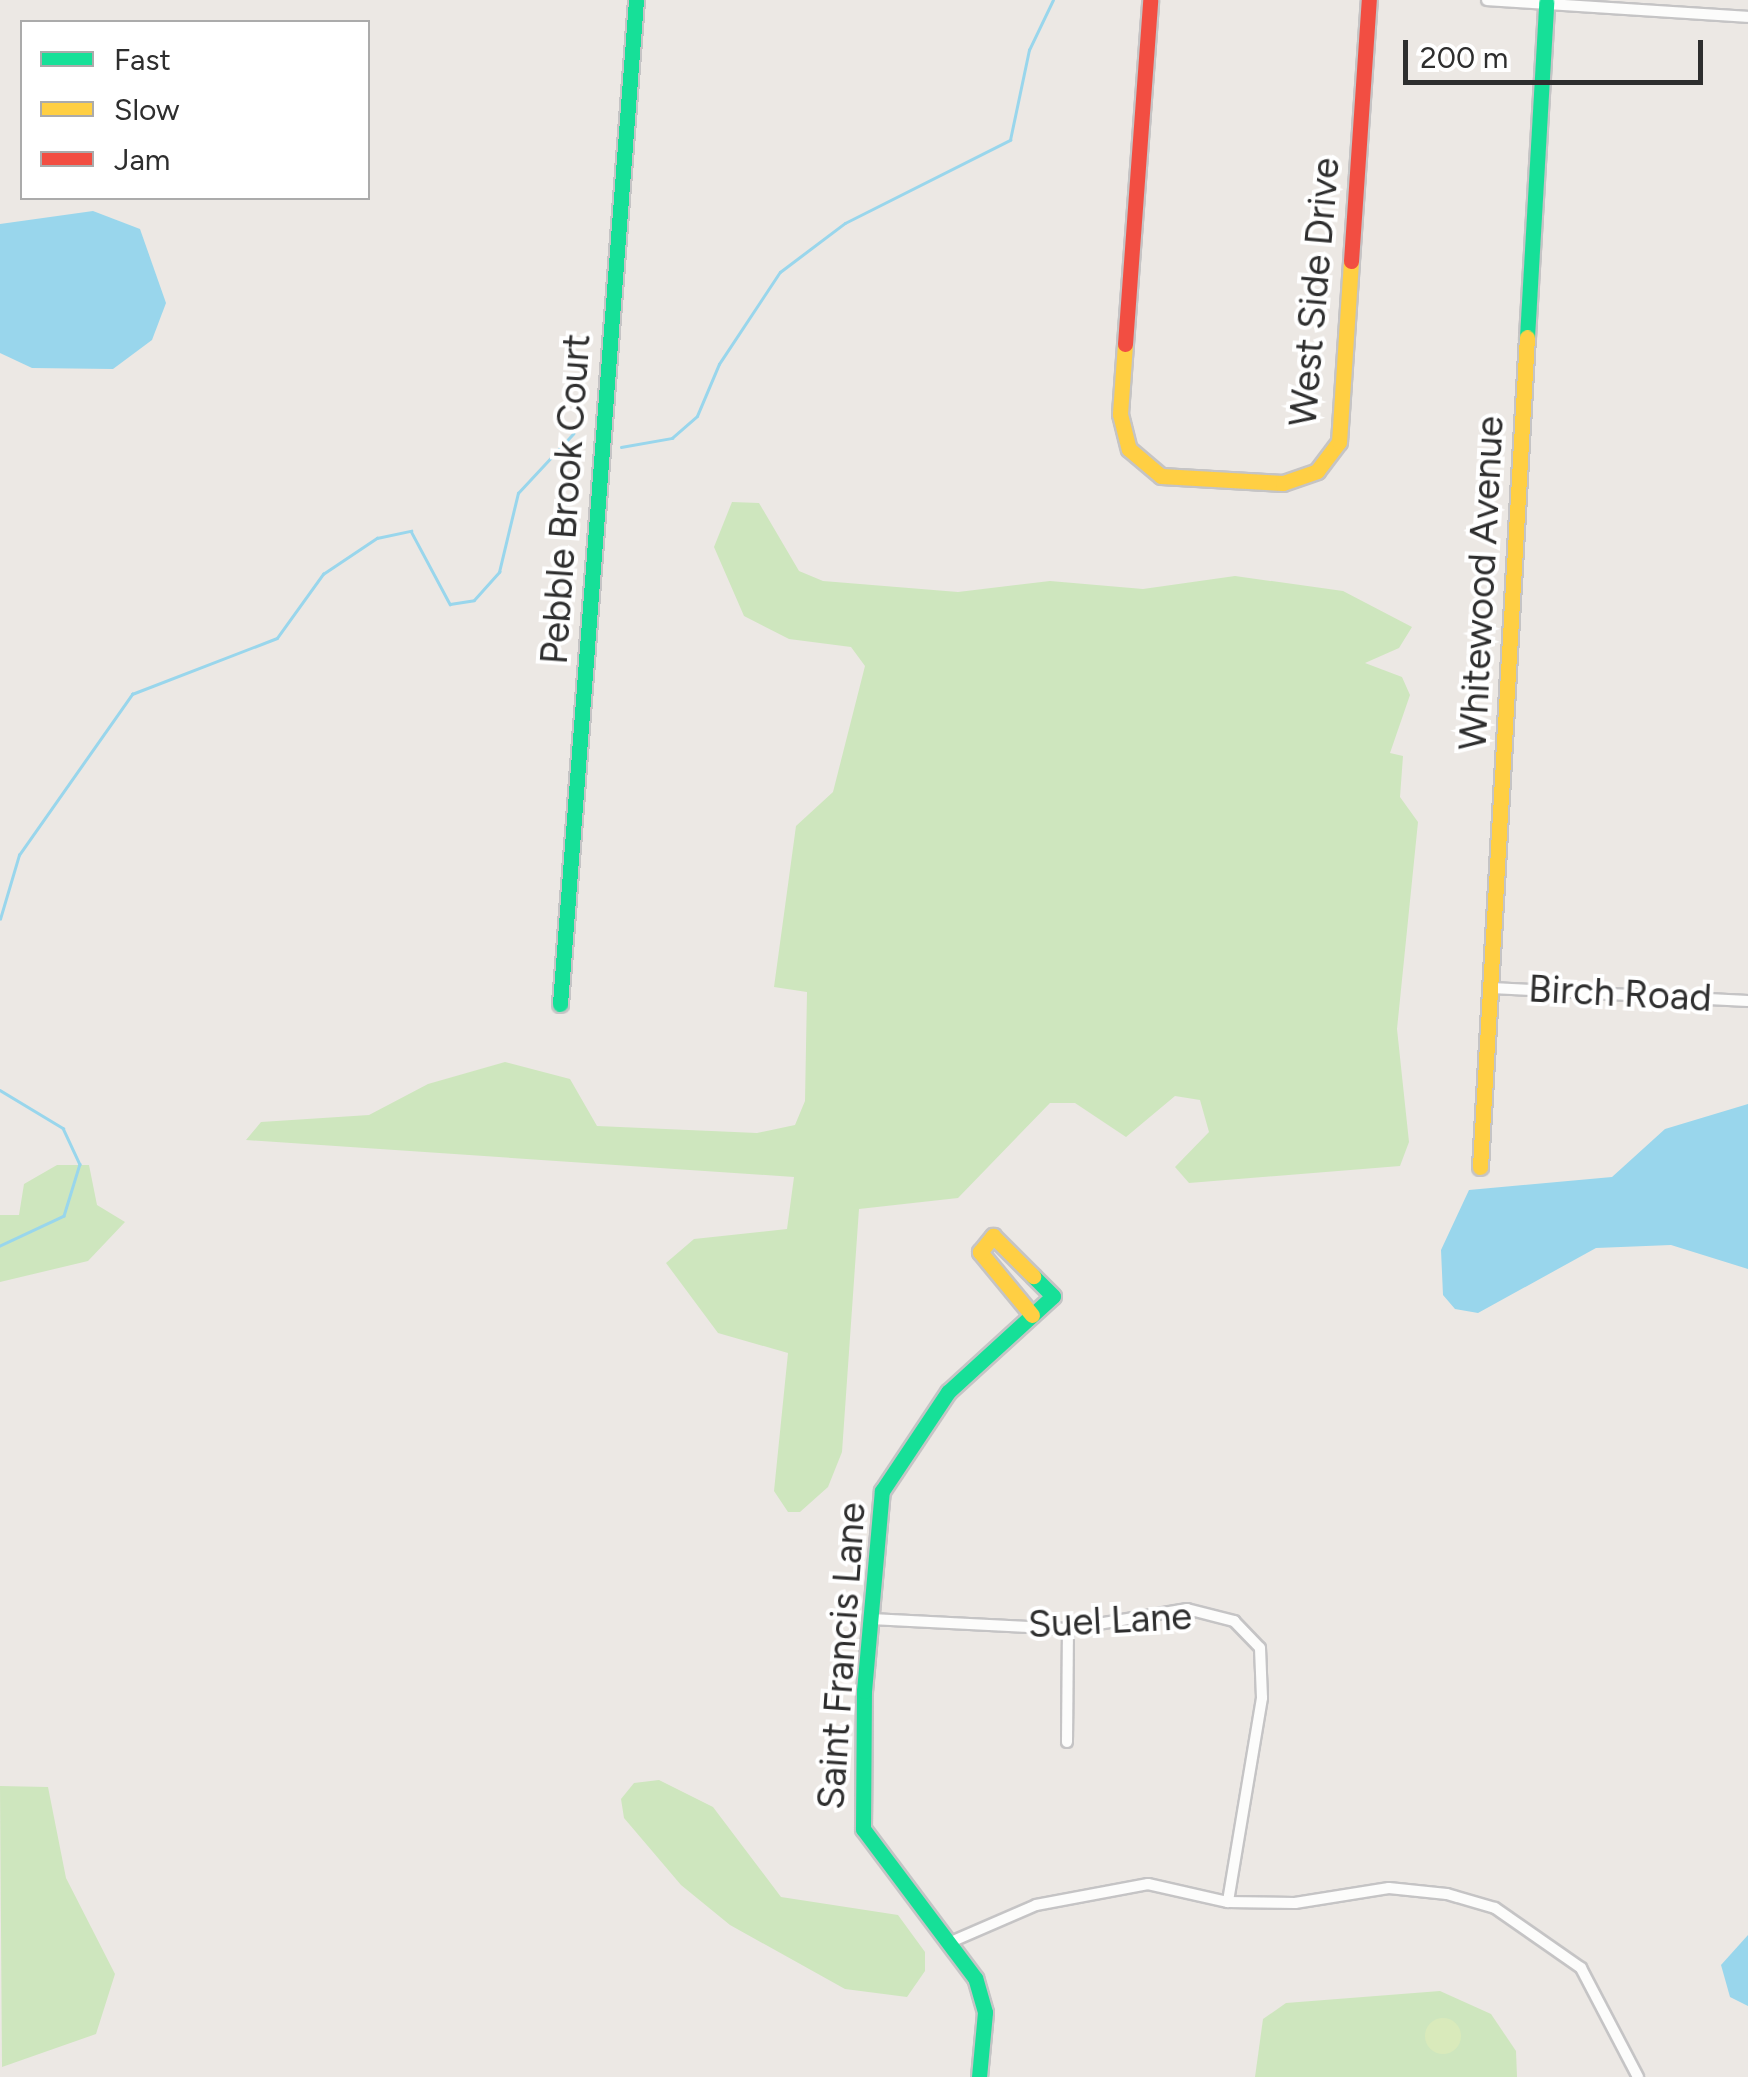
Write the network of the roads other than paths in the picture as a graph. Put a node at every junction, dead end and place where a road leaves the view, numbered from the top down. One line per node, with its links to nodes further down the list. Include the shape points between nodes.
1 (636, 0): 9 (street, Pebble Brook Court)
2 (1150, 0): 3 (street, West Side Drive, via 1120,414 1129,449 1161,476 1283,484 1317,471 1339,442)
3 (1368, 0)
4 (1487, 0): 5 (street)
5 (1546, 3): 6 (street); 7 (street, Whitewood Avenue)
6 (1748, 17)
7 (1492, 988): 8 (street, Birch Road); 10 (street, Whitewood Avenue)
8 (1748, 1001)
9 (560, 1004)
10 (1480, 1167)
11 (1032, 1314): 11 (street, via 980,1252 993,1236 1002,1235 1053,1296); 12 (street, Saint Francis Lane, via 928,1415 882,1491)
12 (870, 1619): 13 (street, Suel Lane); 16 (street, Saint Francis Lane, via 863,1830)
13 (1068, 1629): 14 (street); 15 (street, Suel Lane, via 1186,1608 1234,1621 1260,1648 1262,1698)
14 (1067, 1742)
15 (1228, 1902): 16 (street, via 1148,1884 1036,1905); 18 (street, via 1389,1888 1496,1908 1582,1968)
16 (953, 1941): 17 (street, Saint Francis Lane, via 985,2012)
17 (979, 2077)
18 (1638, 2077)

